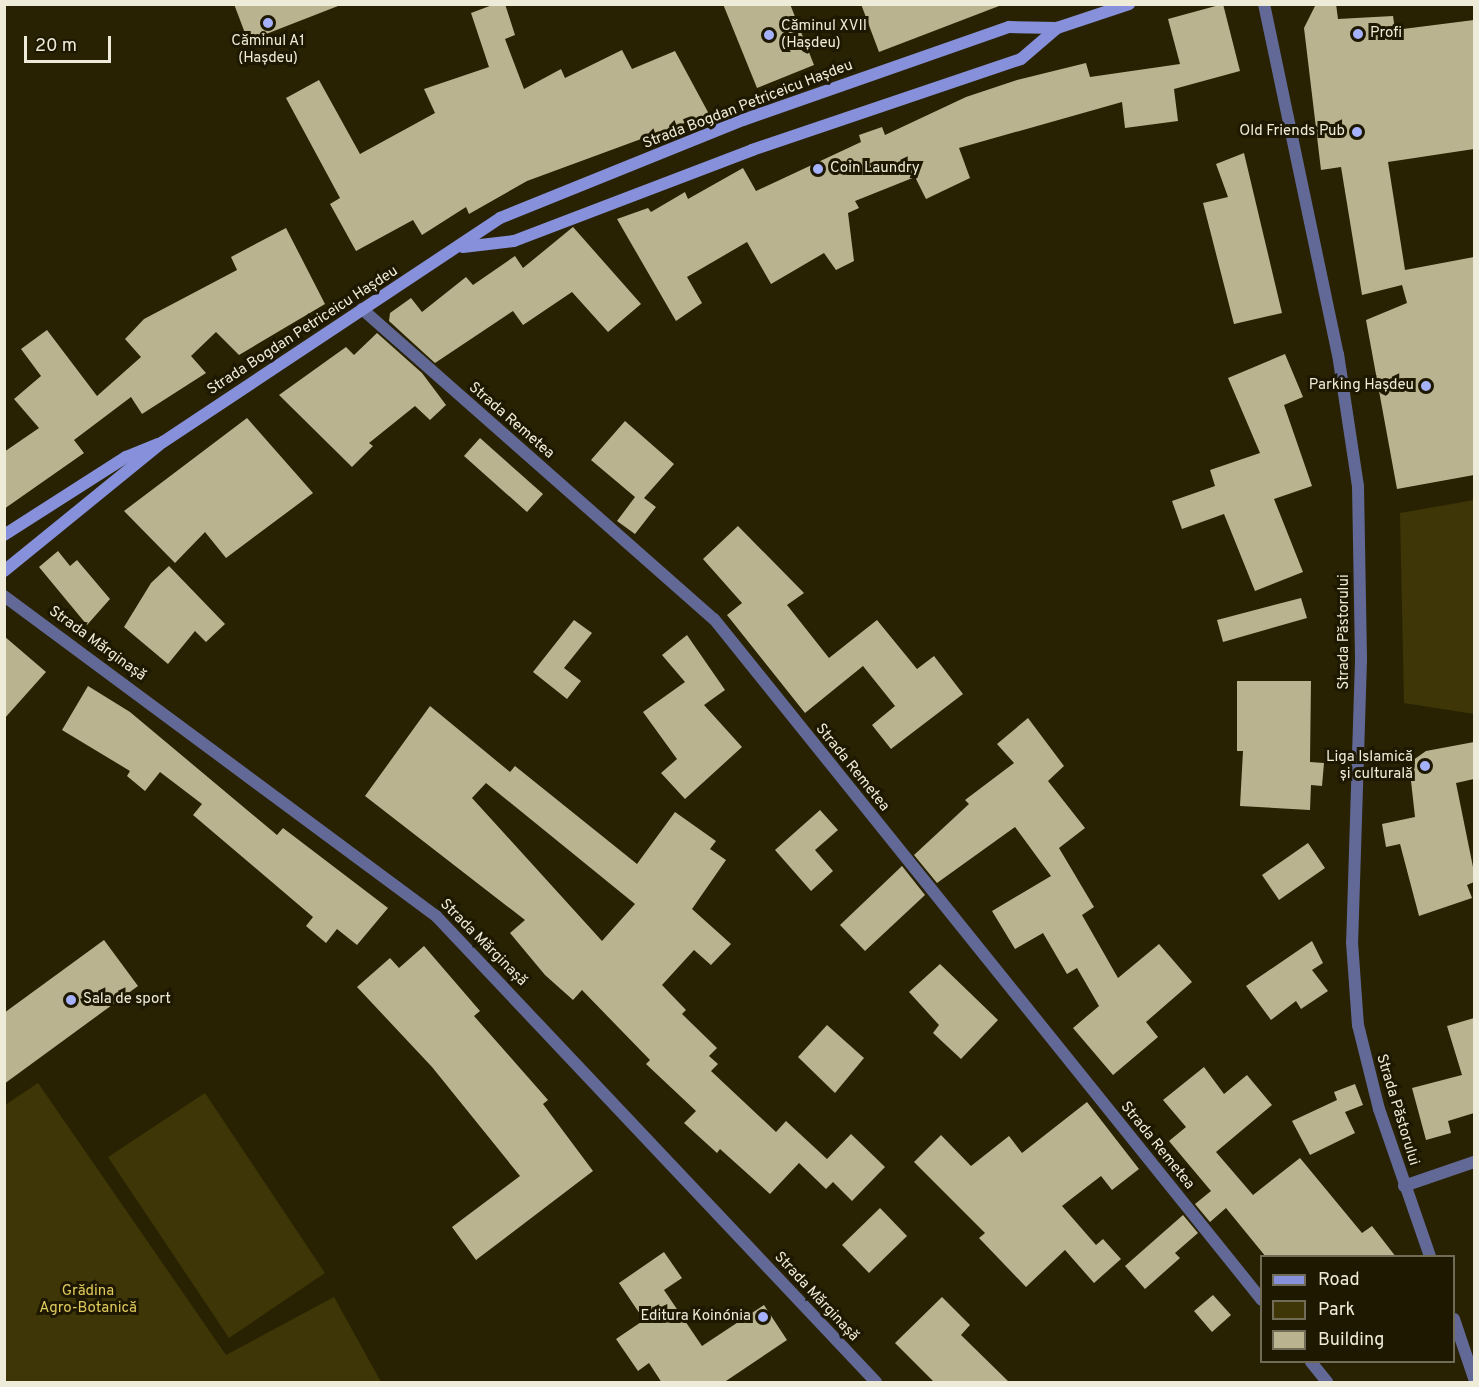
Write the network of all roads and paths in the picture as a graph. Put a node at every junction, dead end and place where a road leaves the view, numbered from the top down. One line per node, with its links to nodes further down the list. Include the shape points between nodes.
1 (1130, 4): 3 (street, Strada Bogdan Petriceicu Hașdeu)
2 (1264, 4): 11 (street, Strada Păstorului, via 1338,354 1358,486 1361,660 1354,992 1365,1056)
3 (1057, 28): 4 (street, Strada Bogdan Petriceicu Hașdeu, via 1021,59 752,150 514,241); 4 (street, Strada Bogdan Petriceicu Hașdeu, via 1009,27 743,120 500,218)
4 (462, 248): 5 (street, Strada Bogdan Petriceicu Hașdeu)
5 (362, 309): 6 (street, Strada Bogdan Petriceicu Hașdeu); 13 (street, Strada Remetea, via 714,619)
6 (163, 442): 7 (street, Strada Bogdan Petriceicu Hașdeu, via 126,457); 8 (street, Strada Bogdan Petriceicu Hașdeu)
7 (4, 535)
8 (4, 571)
9 (4, 596): 17 (street, Strada Mărginașă, via 436,916)
10 (1474, 1162): 11 (street)
11 (1404, 1186): 12 (street, Strada Păstorului)
12 (1429, 1255)
13 (1260, 1298)
14 (1455, 1322): 16 (street)
15 (1312, 1363): 18 (street)
16 (1474, 1378)
17 (876, 1383)
18 (1328, 1383)

